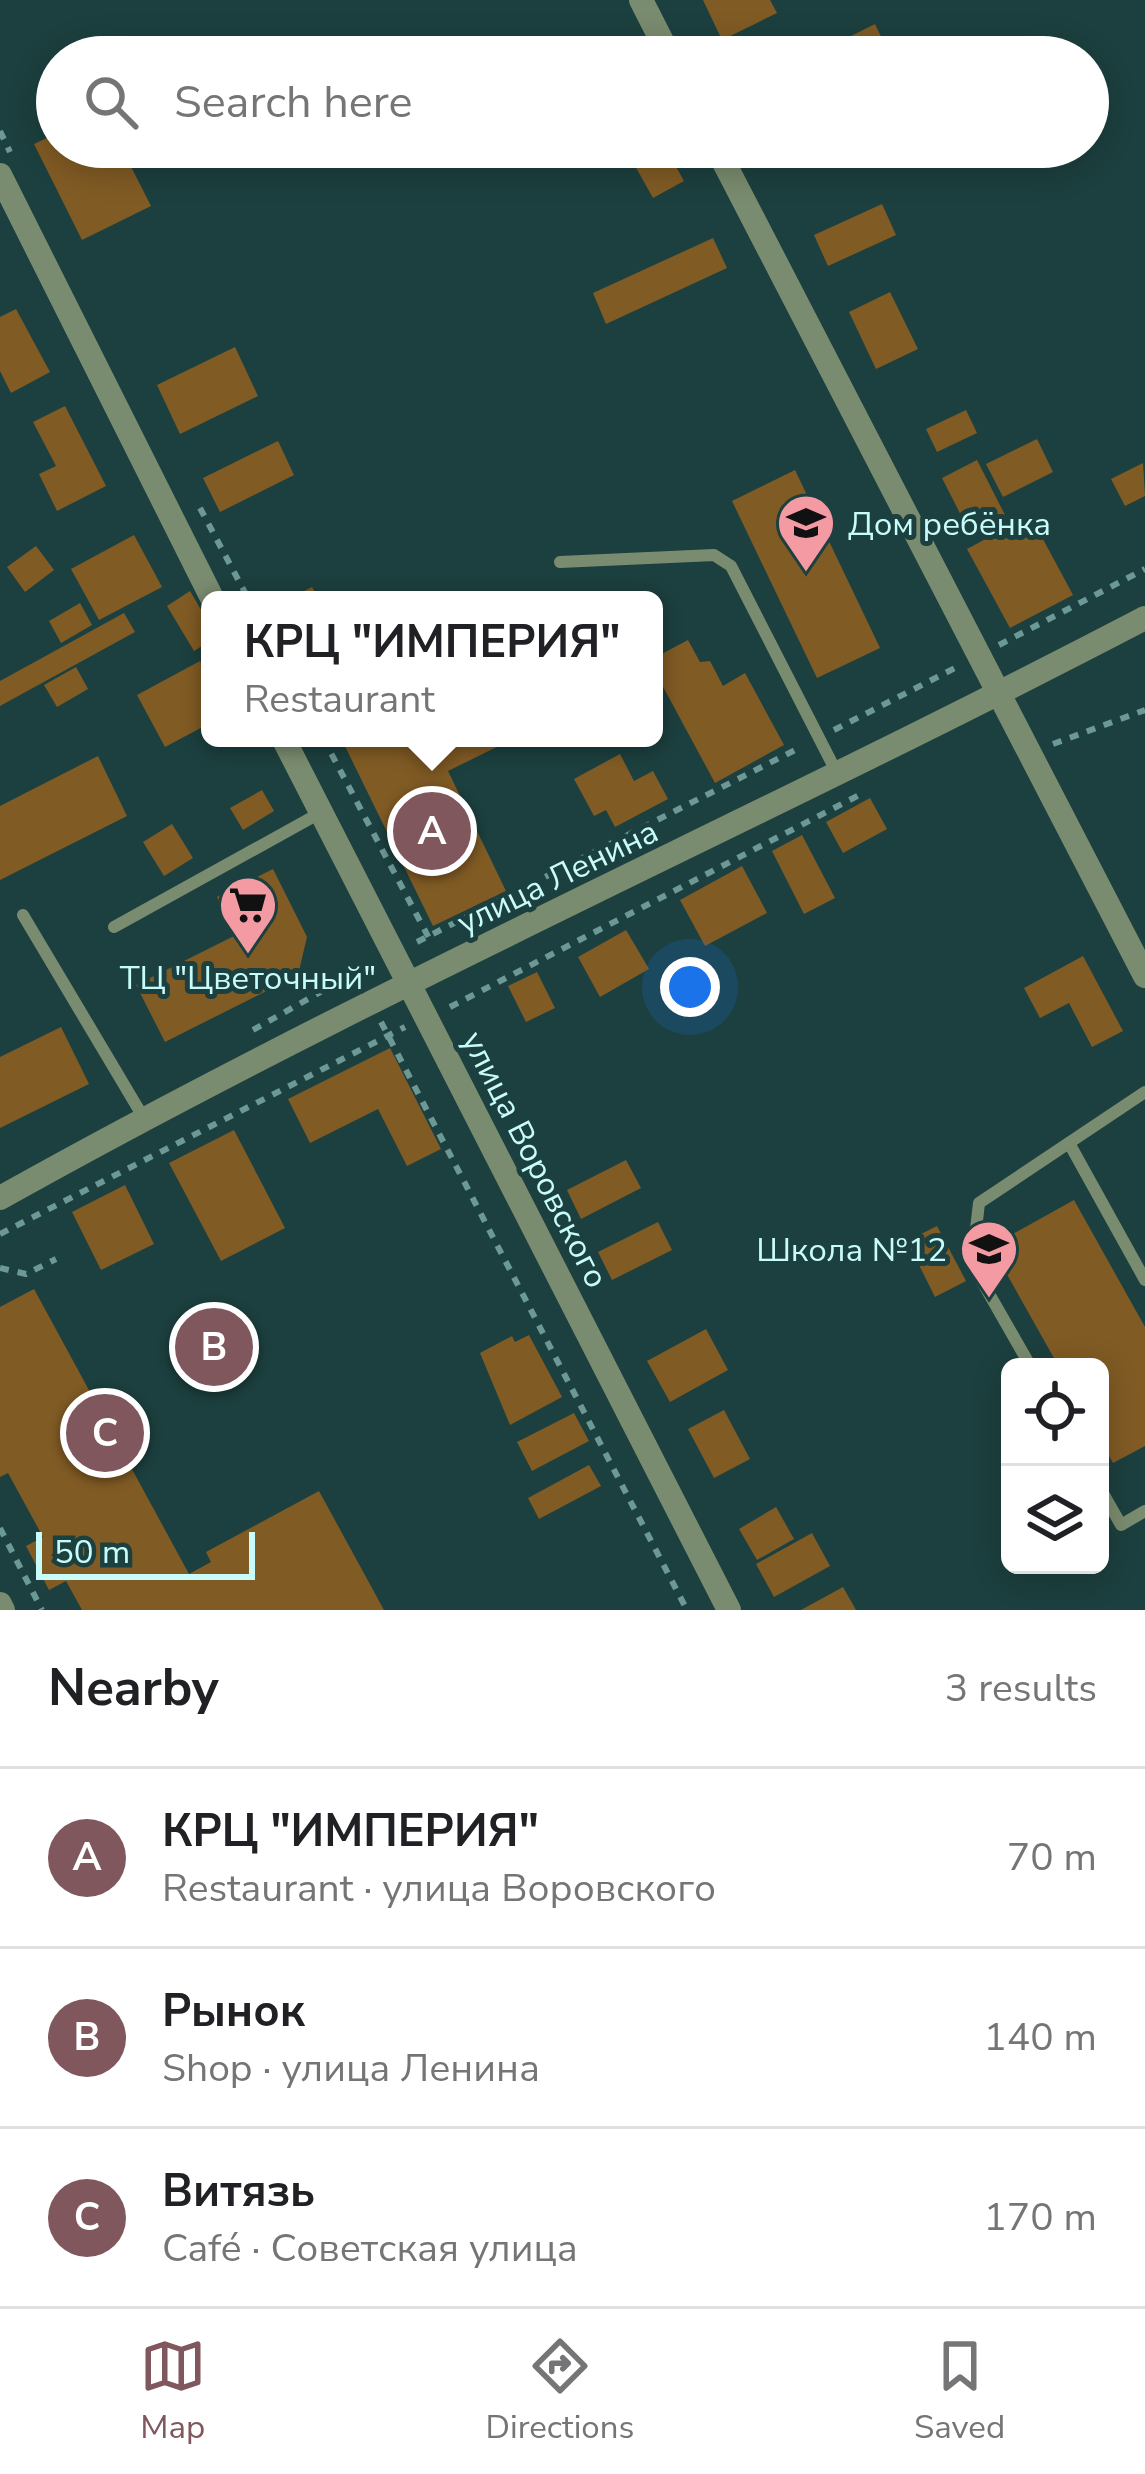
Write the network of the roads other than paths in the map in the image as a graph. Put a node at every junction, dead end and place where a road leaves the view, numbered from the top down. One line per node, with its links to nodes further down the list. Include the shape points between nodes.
1 (640, 0): 2 (street)
2 (659, 36)
3 (727, 168): 8 (street)
4 (0, 175): 6 (street)
5 (560, 562): 10 (lane, via 714,555 731,566)
6 (208, 591)
7 (1145, 618): 8 (street, улица Ленина)
8 (999, 694): 10 (street, улица Ленина); 14 (street)
9 (287, 747): 11 (street, улица Воровского)
10 (839, 776): 15 (street, улица Ленина)
11 (320, 813): 13 (lane); 15 (street, улица Воровского)
12 (23, 915): 17 (lane)
13 (115, 927)
14 (1145, 976)
15 (409, 984): 17 (street, улица Ленина); 24 (street, улица Воровского)
16 (1145, 1092): 18 (lane)
17 (145, 1121): 19 (street, улица Ленина)
18 (1069, 1143): 20 (lane); 21 (lane, via 979,1203 972,1264)
19 (0, 1198)
20 (1145, 1280)
21 (1026, 1358)
22 (1109, 1504): 23 (lane, via 1121,1526)
23 (1145, 1511)
24 (729, 1610)

